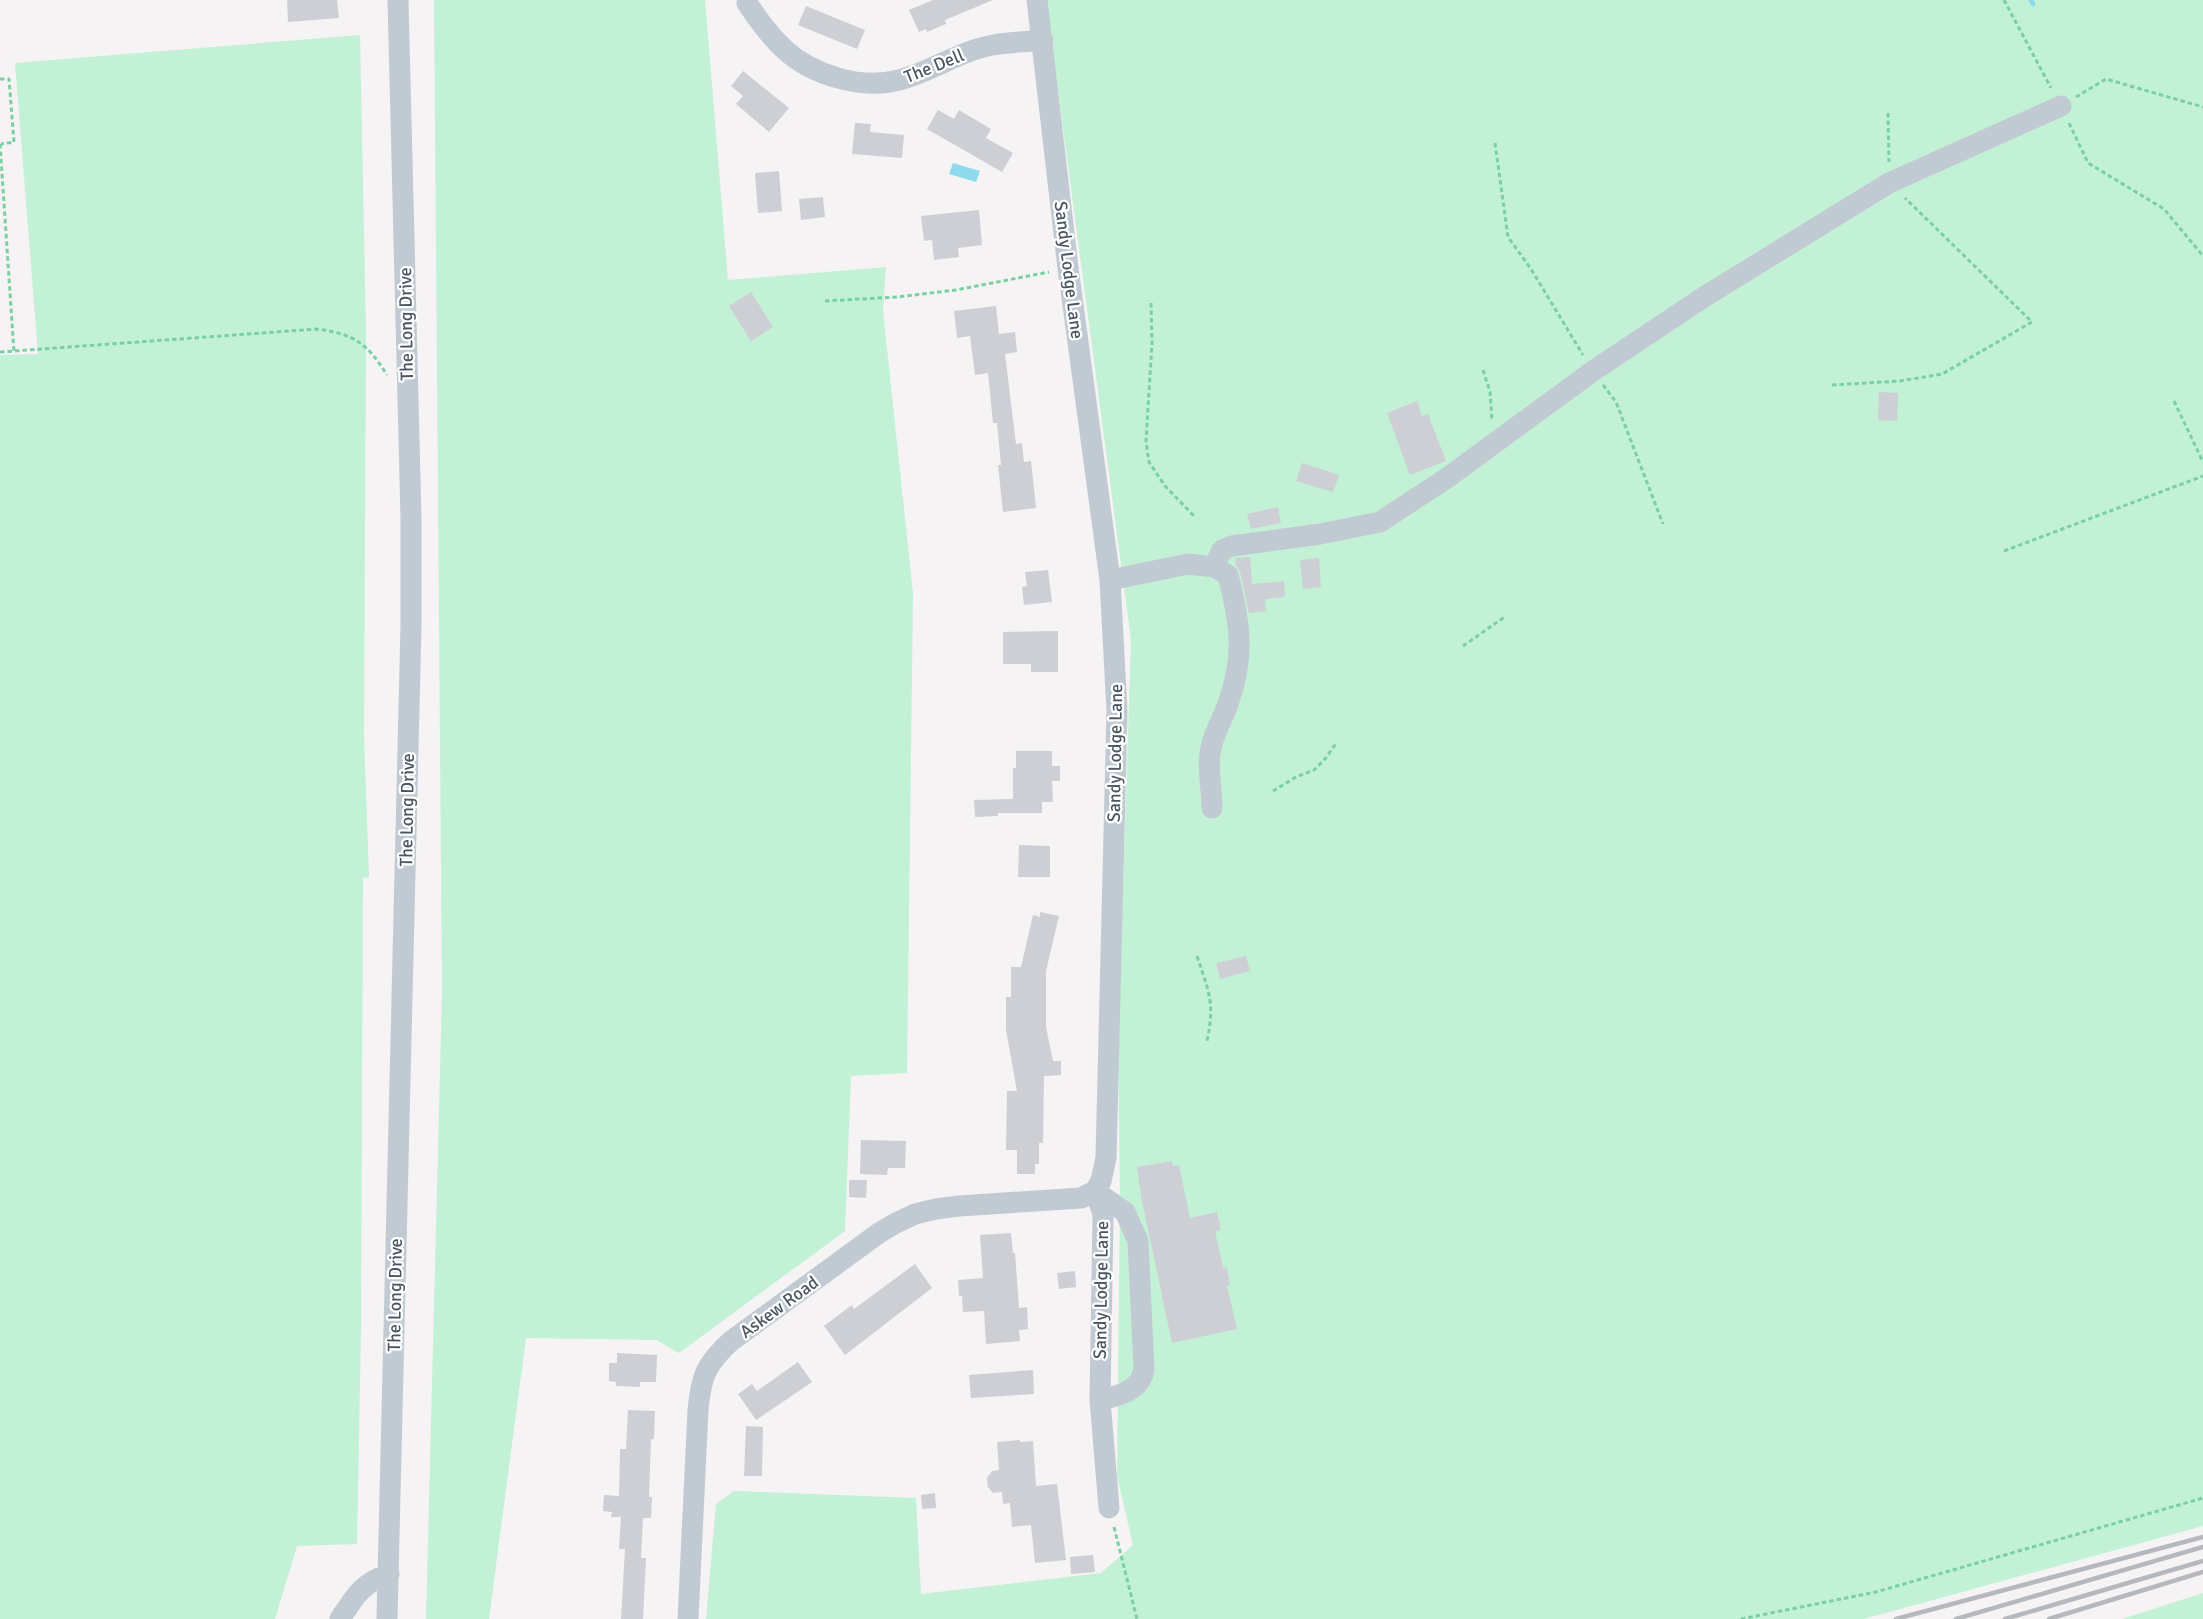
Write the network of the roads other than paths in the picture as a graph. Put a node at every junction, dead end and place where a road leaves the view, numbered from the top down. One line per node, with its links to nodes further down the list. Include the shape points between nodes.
1 (398, 0): 12 (street, The Long Drive, via 411,625)
2 (1037, 0): 4 (street, Sandy Lodge Lane)
3 (747, 3): 4 (street, The Dell, via 784,50 799,61 856,82 898,81 961,54 993,45)
4 (1043, 40): 7 (street, Sandy Lodge Lane, via 1068,268)
5 (2061, 106): 6 (street, via 1889,183 1704,297 1380,522 1232,546 1222,550)
6 (1214, 567): 7 (street, via 1188,564); 8 (street, via 1228,575 1239,621 1239,648 1229,701 1211,745)
7 (1110, 580): 9 (street, Sandy Lodge Lane, via 1117,711 1106,1158)
8 (1212, 808)
9 (1095, 1191): 10 (street, Sandy Lodge Lane, via 1103,1214); 10 (street, via 1125,1212 1138,1241 1144,1370 1136,1385 1119,1396); 15 (street, Askew Road, via 1081,1198 936,1209 905,1219 879,1233 715,1356 700,1390)
10 (1100, 1400): 11 (street, Sandy Lodge Lane)
11 (1111, 1517)
12 (389, 1574): 13 (street, via 372,1580); 14 (street, The Long Drive)
13 (340, 1619)
14 (387, 1619)
15 (688, 1619)

